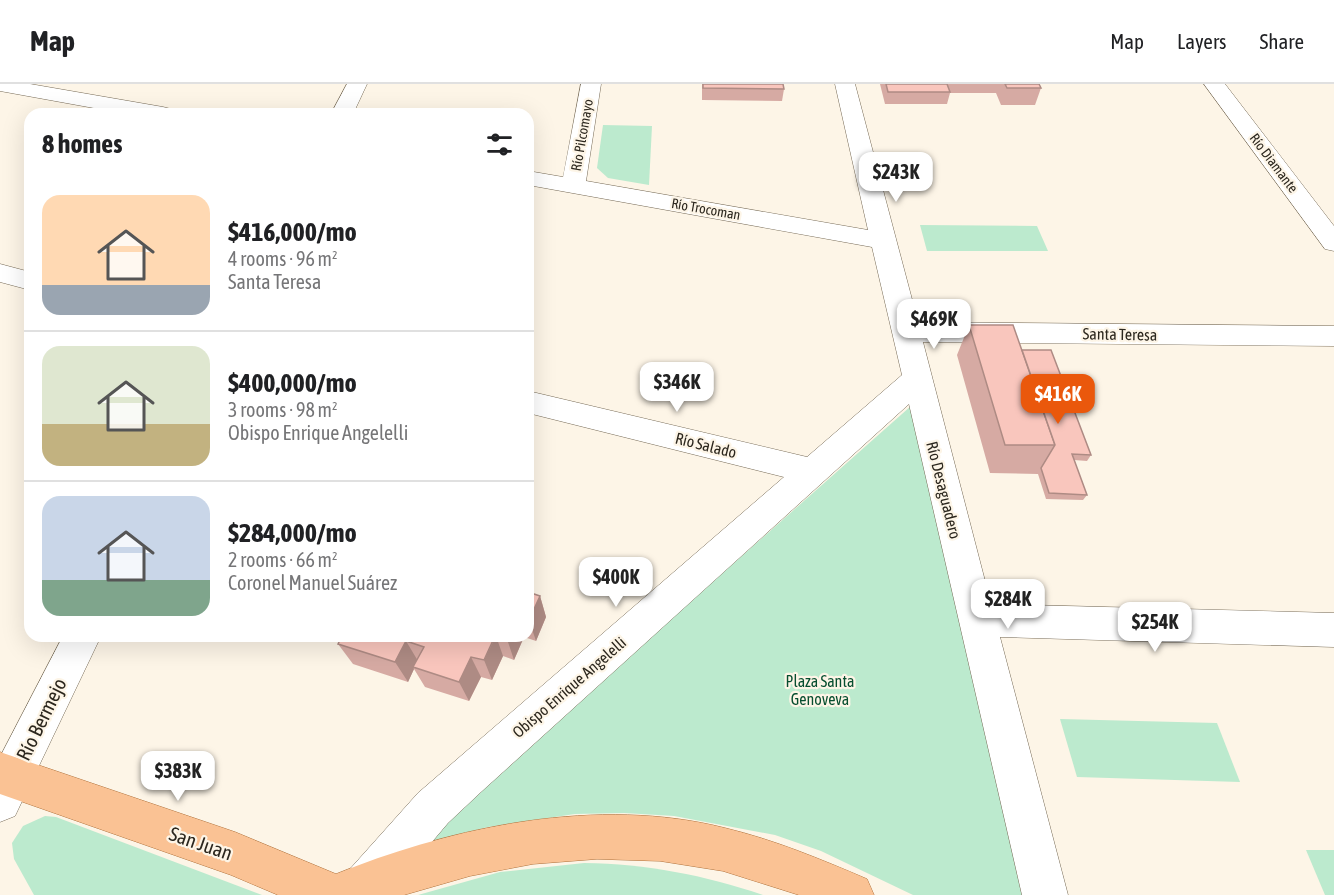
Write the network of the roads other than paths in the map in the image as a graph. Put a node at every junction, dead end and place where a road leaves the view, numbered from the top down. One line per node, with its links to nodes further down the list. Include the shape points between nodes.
1 (357, 84): 7 (street)
2 (591, 84): 9 (street, Río Pilcomayo)
3 (845, 84): 10 (street, Río Desaguadero)
4 (1214, 84): 11 (street, Río Diamante)
5 (0, 85): 6 (street)
6 (129, 108)
7 (345, 108)
8 (534, 179): 9 (street, Río Trocoman)
9 (573, 186): 10 (street, Río Trocoman)
10 (883, 240): 14 (street, Río Desaguadero)
11 (1334, 243)
12 (0, 273): 13 (street)
13 (24, 279)
14 (905, 332): 15 (street, Santa Teresa); 16 (street, Río Desaguadero)
15 (1334, 336)
16 (917, 379): 18 (street, Obispo Enrique Angelelli); 19 (street, Río Desaguadero)
17 (534, 403): 18 (street, Río Salado)
18 (814, 471): 23 (street, Obispo Enrique Angelelli, via 465,777)
19 (977, 620): 20 (street); 25 (street, Río Desaguadero)
20 (1334, 630)
21 (79, 642): 22 (street, Río Bermejo)
22 (4, 784): 23 (main road, San Juan)
23 (346, 892): 24 (main road, via 442,861 501,847 610,835 660,839 767,861)
24 (851, 895)
25 (1045, 895)

